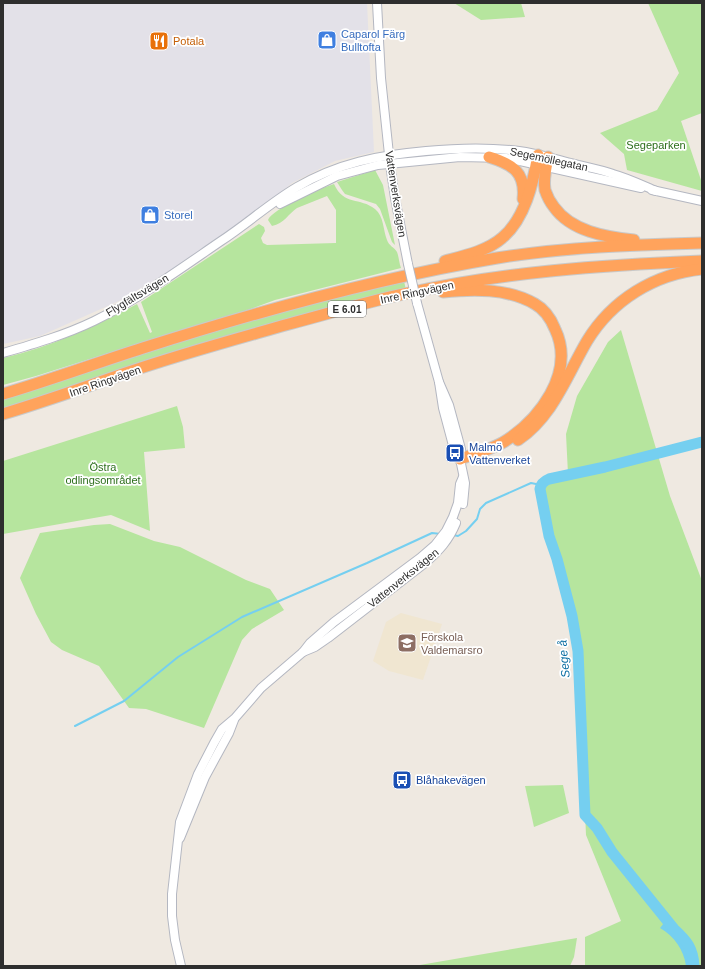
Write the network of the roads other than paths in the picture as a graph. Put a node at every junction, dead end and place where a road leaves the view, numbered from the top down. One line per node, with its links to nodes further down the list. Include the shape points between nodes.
1 (377, 3): 2 (street, Vattenverksvägen, via 381,78)
2 (390, 154): 4 (street, Segemöllegatan, via 470,148 506,150); 5 (street, Vattenverksvägen); 7 (street, Flygfältsvägen, via 333,169 269,205)
3 (488, 157): 4 (street, Segemöllegatan); 5 (street, Segemöllegatan); 8 (highway, via 507,163 520,175 524,192)
4 (542, 161): 6 (street, Segemöllegatan, via 624,185); 8 (highway); 9 (highway, via 548,198 559,214 575,226 614,238)
5 (390, 164): 7 (street, Flygfältsvägen, via 337,176); 21 (street, Vattenverksvägen, bridge, via 417,303)
6 (702, 201)
7 (260, 214): 14 (street, Flygfältsvägen, via 128,303 57,336)
8 (521, 214): 12 (highway, via 501,239 476,252 342,287)
9 (700, 243): 12 (highway, Inre Ringvägen / E 6.01, via 596,247 505,257)
10 (702, 261): 13 (highway, Inre Ringvägen / E 6.01, via 597,266 501,276 403,294)
11 (702, 269): 21 (highway, via 667,276 642,287 623,300 588,340 562,390 531,431 504,449)
12 (296, 302): 15 (highway, Inre Ringvägen / E 6.01)
13 (365, 304): 18 (highway, Inre Ringvägen / E 6.01, via 160,362); 21 (highway, via 445,292 491,291 528,300 552,322 558,335 561,360 556,384 547,399 528,422 507,440)
14 (3, 353)
15 (70, 372): 16 (highway); 17 (highway, Inre Ringvägen / E 6.01)
16 (3, 388)
17 (3, 394)
18 (52, 400): 19 (highway, Inre Ringvägen / E 6.01); 20 (highway)
19 (3, 414)
20 (3, 418)
21 (461, 468): 22 (street, Vattenverksvägen, via 455,511 449,532 444,539 334,622 261,688 222,729 198,774 180,822 172,916)
22 (181, 966)

